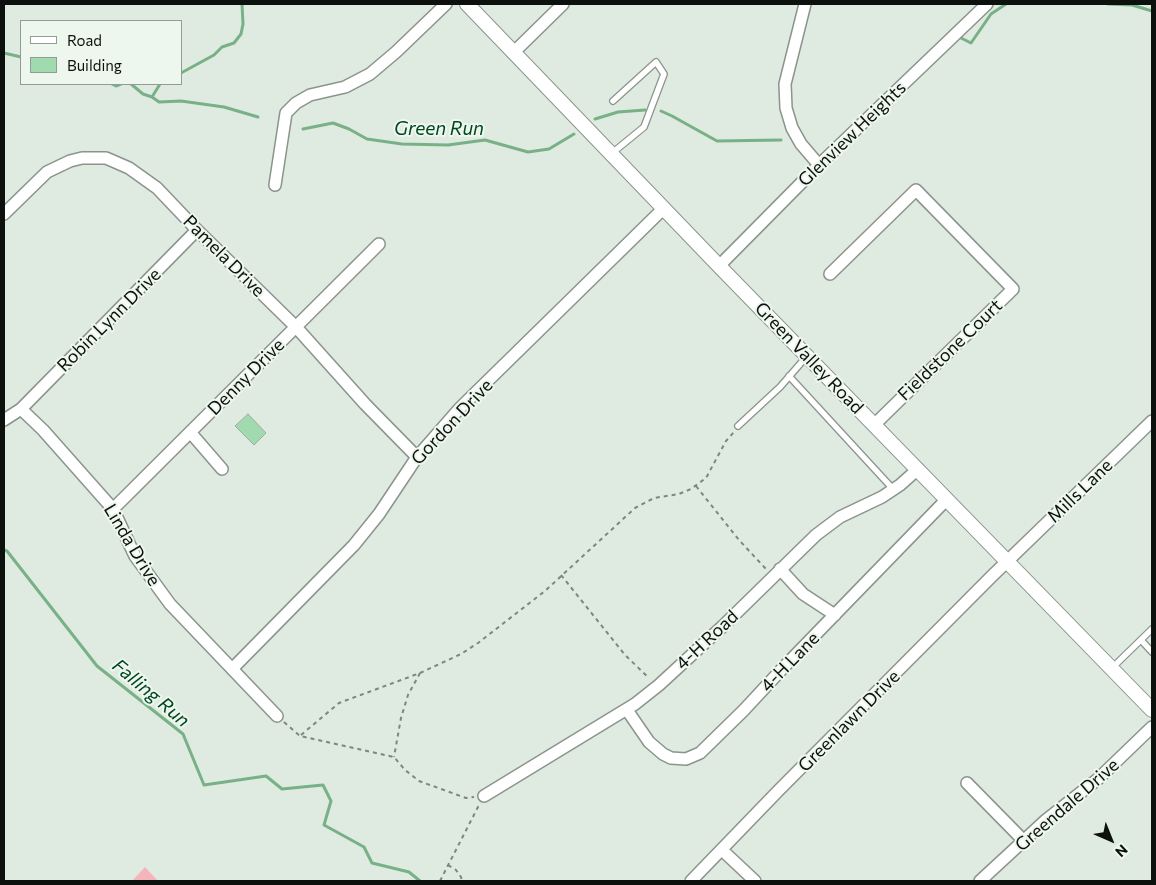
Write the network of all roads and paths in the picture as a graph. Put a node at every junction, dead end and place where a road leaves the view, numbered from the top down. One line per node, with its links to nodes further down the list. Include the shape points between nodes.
1 (446, 4): 10 (street, via 370,74 345,87 310,95 286,113)
2 (467, 4): 6 (street, Green Valley Road)
3 (563, 4): 6 (street)
4 (804, 4): 9 (street, via 785,84 786,108 801,144)
5 (987, 4): 9 (street, Glenview Heights)
6 (513, 53): 8 (street, Green Valley Road)
7 (613, 101): 8 (lane, via 656,62 664,74 644,127)
8 (612, 154): 11 (street, Green Valley Road)
9 (819, 165): 15 (street, Glenview Heights)
10 (275, 185)
11 (664, 208): 15 (street, Green Valley Road); 26 (street, Gordon Drive, via 459,409)
12 (4, 214): 13 (street, Pamela Drive, via 47,172 82,158 106,158 129,168 150,184)
13 (197, 230): 17 (street, Pamela Drive); 20 (street, Robin Lynn Drive)
14 (379, 244): 17 (street, Denny Drive)
15 (719, 266): 18 (street, Green Valley Road)
16 (830, 274): 23 (street, Fieldstone Court, via 916,190 1013,289)
17 (296, 327): 25 (street, Denny Drive); 26 (street, Pamela Drive)
18 (807, 356): 19 (lane); 23 (street, Green Valley Road)
19 (789, 376): 24 (lane); 30 (lane)
20 (21, 409): 21 (street); 32 (street, Linda Drive)
21 (4, 420)
22 (1152, 421): 33 (street, Mills Lane)
23 (874, 424): 28 (street, Green Valley Road)
24 (738, 426): 29 (path, via 706,478)
25 (190, 432): 27 (street); 32 (street, Denny Drive)
26 (417, 457): 41 (street, Gordon Drive, via 354,545)
27 (222, 469)
28 (918, 469): 30 (street, 4-H Road); 31 (street, Green Valley Road)
29 (696, 486): 34 (path, via 767,570); 35 (path, via 679,494 654,498 634,508)
30 (893, 489): 34 (street, 4-H Road, via 840,517)
31 (947, 499): 33 (street, Green Valley Road); 36 (street, 4-H Lane)
32 (113, 509): 41 (street, Linda Drive, via 135,556 152,582)
33 (1008, 562): 40 (street, Green Valley Road); 53 (street, Greenlawn Drive)
34 (780, 570): 36 (street, via 804,594); 43 (street, 4-H Road)
35 (562, 576): 42 (path, via 478,643); 43 (path, via 625,655 644,676)
36 (835, 615): 44 (street, 4-H Lane, via 714,741 693,757 679,760 663,754 649,742)
37 (1152, 629): 38 (lane)
38 (1140, 640): 39 (lane); 40 (lane)
39 (1152, 652)
40 (1112, 668): 45 (street, Green Valley Road)
41 (232, 669): 46 (street, Linda Drive)
42 (420, 673): 48 (path, via 339,703); 49 (path, via 408,695)
43 (659, 685): 44 (street, 4-H Road)
44 (627, 710): 51 (street, 4-H Road)
45 (1152, 710)
46 (277, 716): 48 (path)
47 (1152, 727): 52 (street, Greendale Drive, via 1098,780)
48 (300, 736): 49 (path)
49 (394, 757): 51 (path, via 419,781 466,798)
50 (967, 784): 52 (street)
51 (484, 796): 54 (path)
52 (1024, 841): 59 (street, Greendale Drive)
53 (722, 850): 57 (street, Greenlawn Drive); 58 (street)
54 (448, 865): 55 (path); 56 (path, via 456,870)
55 (440, 881)
56 (462, 881)
57 (691, 881)
58 (755, 881)
59 (980, 881)

